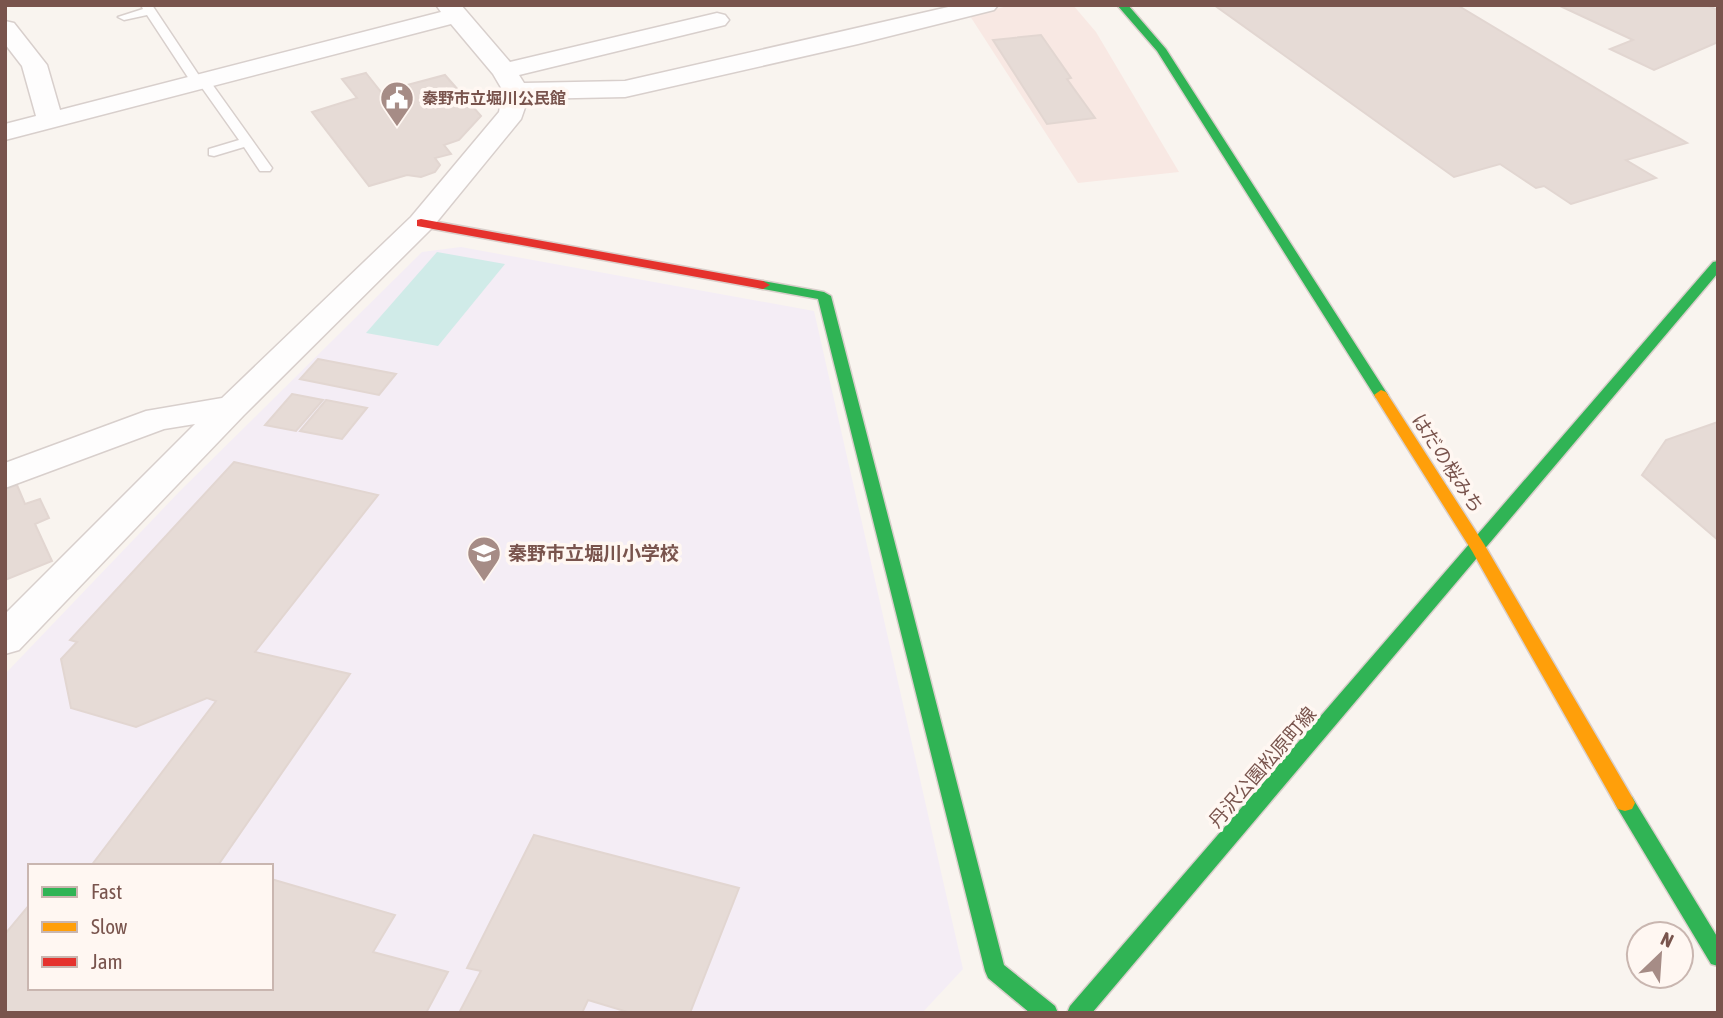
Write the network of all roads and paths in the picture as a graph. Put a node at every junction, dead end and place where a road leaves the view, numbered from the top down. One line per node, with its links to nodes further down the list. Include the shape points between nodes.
1 (680, 5): 9 (street, via 708,22)
2 (1122, 5): 19 (street, はだの桜みち, via 1161,49)
3 (973, 7): 9 (street, via 625,89)
4 (148, 8): 6 (lane); 8 (lane)
5 (453, 10): 8 (street); 9 (street)
6 (124, 17)
7 (5, 28): 10 (street, via 34,65)
8 (200, 81): 10 (street); 12 (lane)
9 (510, 81): 15 (street, via 512,113)
10 (51, 120): 11 (street)
11 (5, 132)
12 (246, 142): 13 (lane); 14 (lane)
13 (214, 152)
14 (265, 168)
15 (421, 223): 17 (street); 22 (street, via 824,296 995,971)
16 (1718, 265): 19 (street, 丹沢公園松原町線)
17 (232, 407): 18 (street, via 158,419); 20 (street)
18 (5, 477)
19 (1478, 548): 21 (street, はだの桜みち); 23 (street, 丹沢公園松原町線)
20 (5, 639)
21 (1718, 957)
22 (1047, 1013)
23 (1078, 1013)

